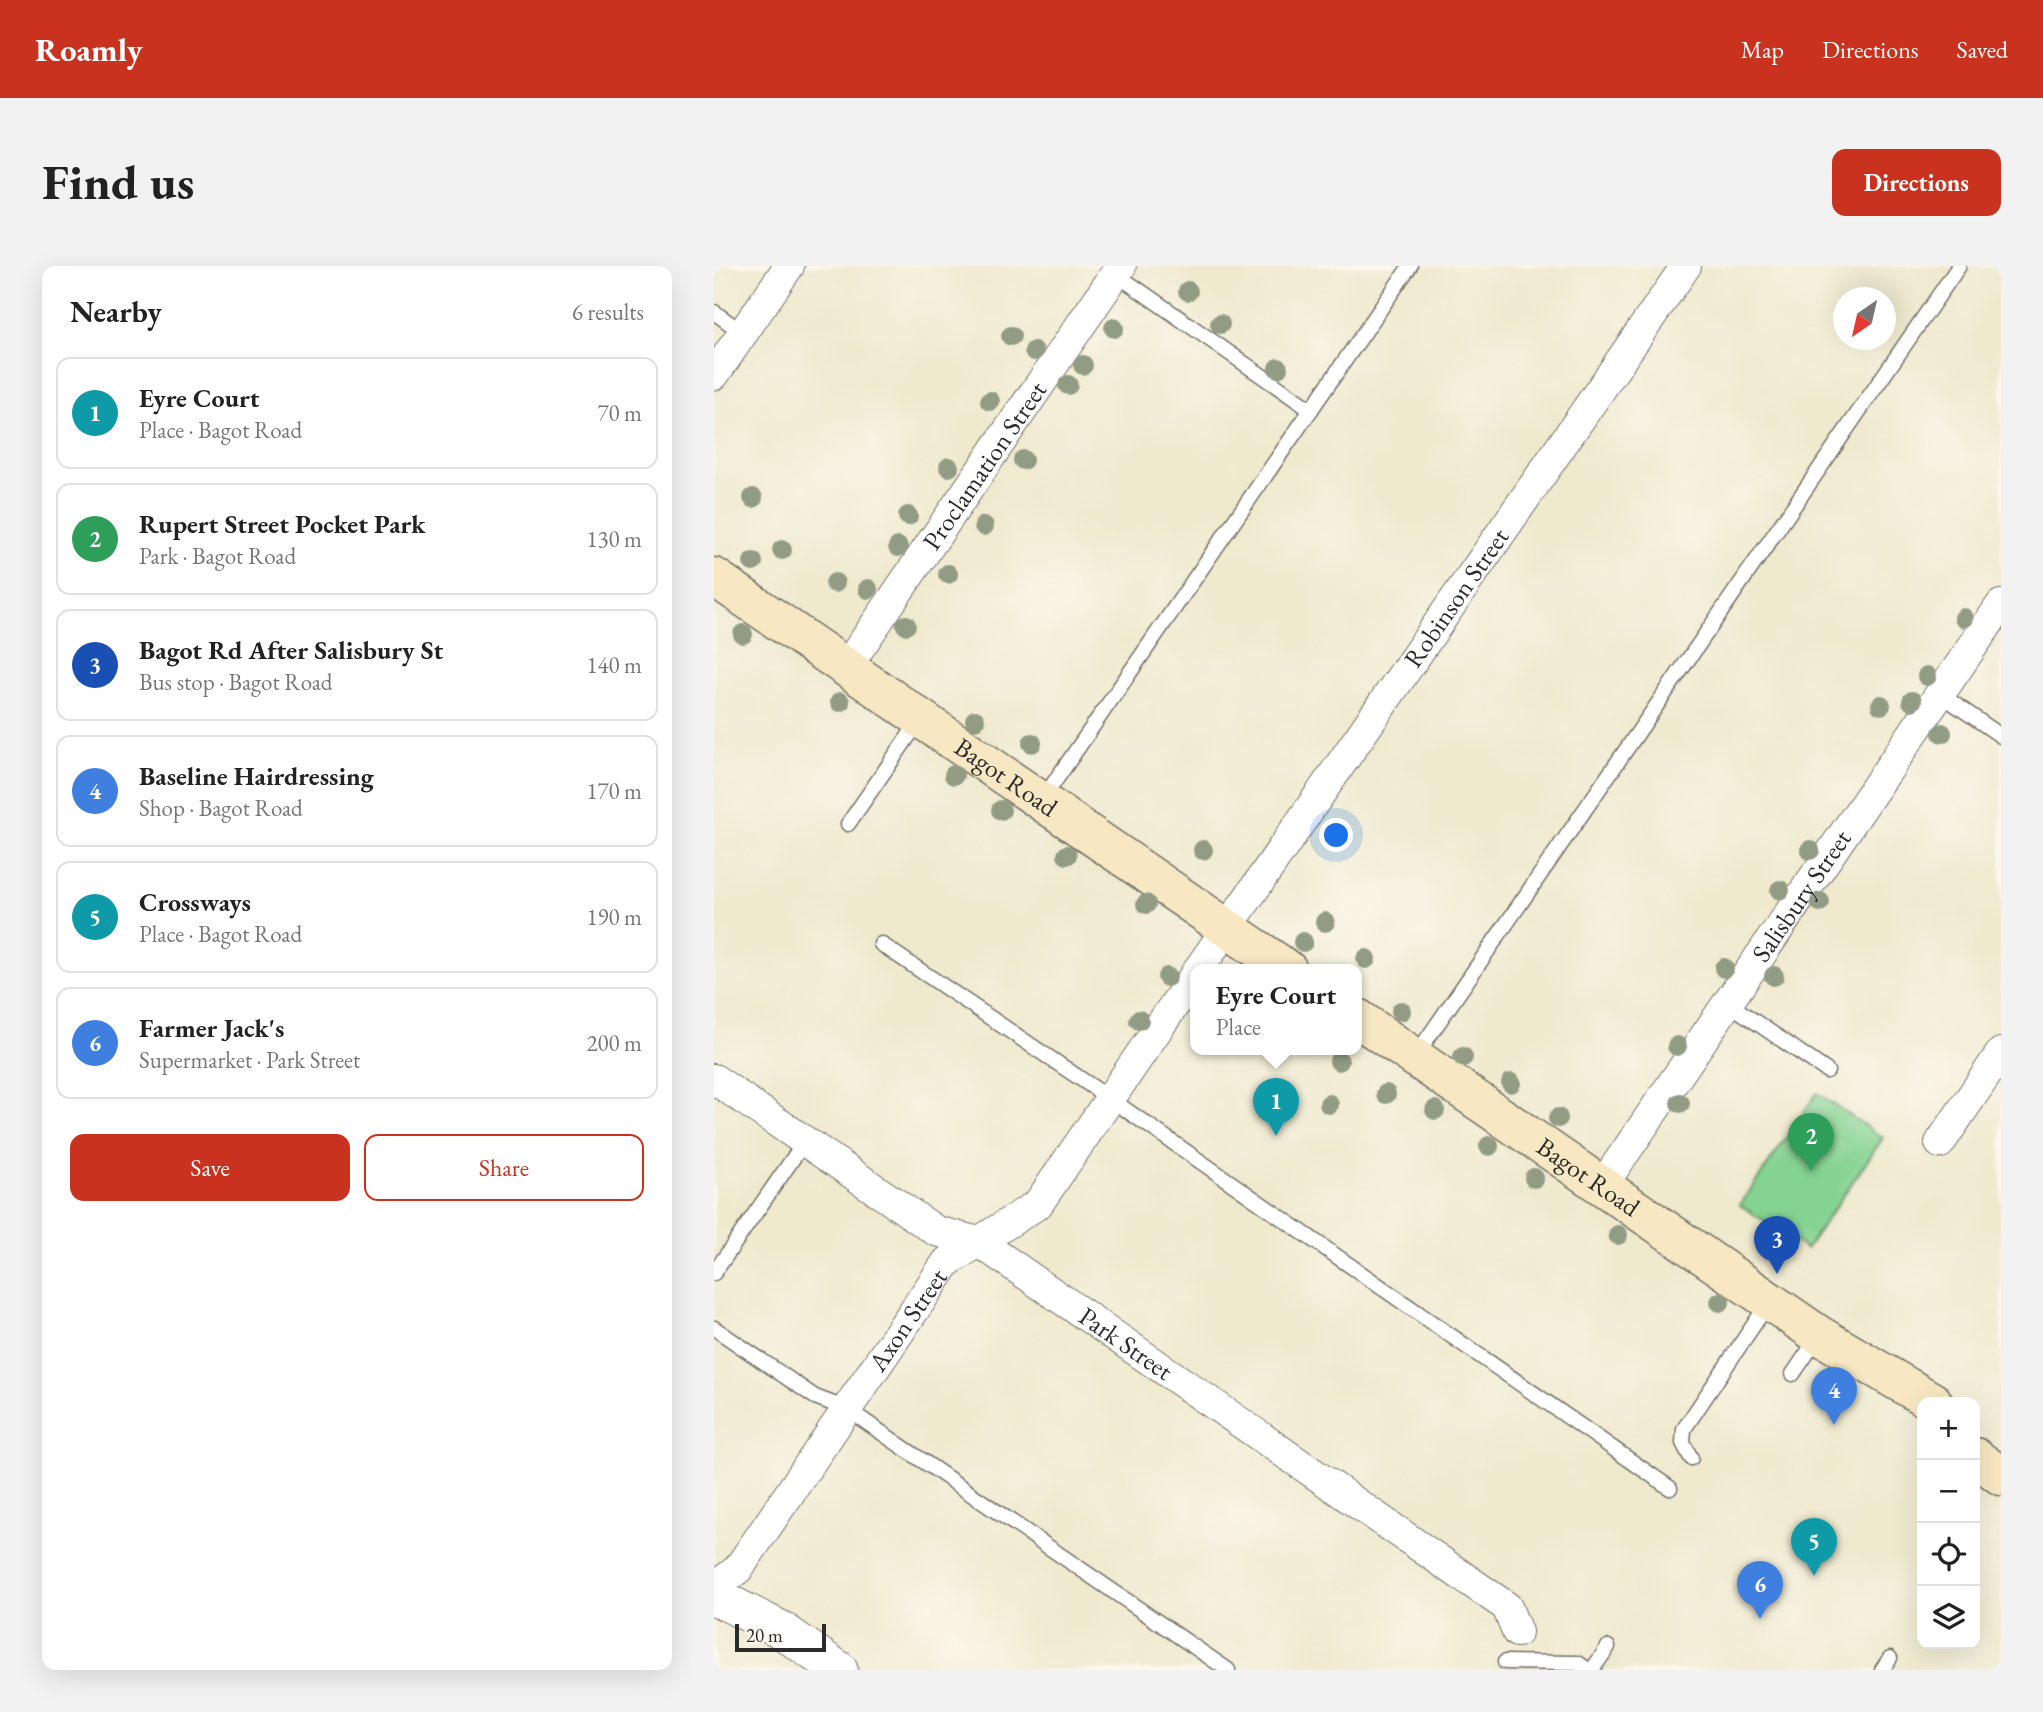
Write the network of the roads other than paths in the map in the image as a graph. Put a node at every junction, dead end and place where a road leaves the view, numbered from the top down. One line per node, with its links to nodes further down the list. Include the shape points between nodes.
1 (789, 266): 7 (street)
2 (1410, 266): 9 (lane)
3 (1686, 266): 18 (street, Robinson Street)
4 (1959, 266): 26 (lane)
5 (1119, 270): 9 (lane); 12 (street, Proclamation Street)
6 (714, 312): 7 (lane)
7 (743, 332): 8 (street)
8 (714, 375)
9 (1311, 410): 16 (lane)
10 (718, 576): 12 (main road, Bagot Road)
11 (2001, 605): 13 (street, Salisbury Street)
12 (847, 666): 14 (main road, Bagot Road)
13 (1940, 694): 15 (lane); 23 (street, Salisbury Street)
14 (922, 716): 16 (main road, Bagot Road); 17 (lane)
15 (2001, 736)
16 (1042, 800): 18 (main road, Bagot Road)
17 (848, 824)
18 (1227, 927): 20 (street, Axon Street); 21 (main road, Bagot Road)
19 (881, 944): 29 (lane)
20 (1202, 964)
21 (1279, 964)
22 (1190, 981): 29 (street, Axon Street)
23 (1728, 1003): 27 (lane); 32 (street, Salisbury Street)
24 (1362, 1021): 26 (main road, Bagot Road)
25 (2001, 1053): 31 (street)
26 (1415, 1057): 32 (main road, Bagot Road)
27 (1827, 1071)
28 (714, 1079): 30 (street, Park Street)
29 (1109, 1098): 33 (street, Axon Street, via 1038,1203); 47 (lane)
30 (805, 1141): 33 (street, Park Street, via 936,1231); 34 (lane)
31 (1940, 1143)
32 (1602, 1186): 35 (main road, Bagot Road)
33 (979, 1242): 40 (street, Axon Street, via 947,1262); 50 (street, Park Street, via 1507,1607)
34 (714, 1273)
35 (1770, 1301): 37 (main road, Bagot Road); 44 (lane, via 1687,1423 1683,1443)
36 (714, 1328): 40 (lane, via 815,1396)
37 (1819, 1335): 38 (lane); 39 (main road, Bagot Road); 41 (main road, Bagot Road)
38 (1793, 1374)
39 (1924, 1397)
40 (846, 1409): 48 (street, Axon Street, via 738,1569); 55 (lane)
41 (1917, 1418)
42 (1980, 1434): 43 (main road)
43 (2001, 1449)
44 (1691, 1458)
45 (1979, 1460): 46 (main road)
46 (2001, 1476)
47 (1670, 1488)
48 (714, 1588)
49 (714, 1598): 53 (street, via 769,1651); 54 (street, via 780,1629)
50 (1517, 1632): 52 (lane, via 1516,1646)
51 (1608, 1647): 56 (lane)
52 (1502, 1666): 56 (lane, via 1578,1663)
53 (796, 1670)
54 (839, 1670)
55 (1227, 1670)
56 (1590, 1670)

